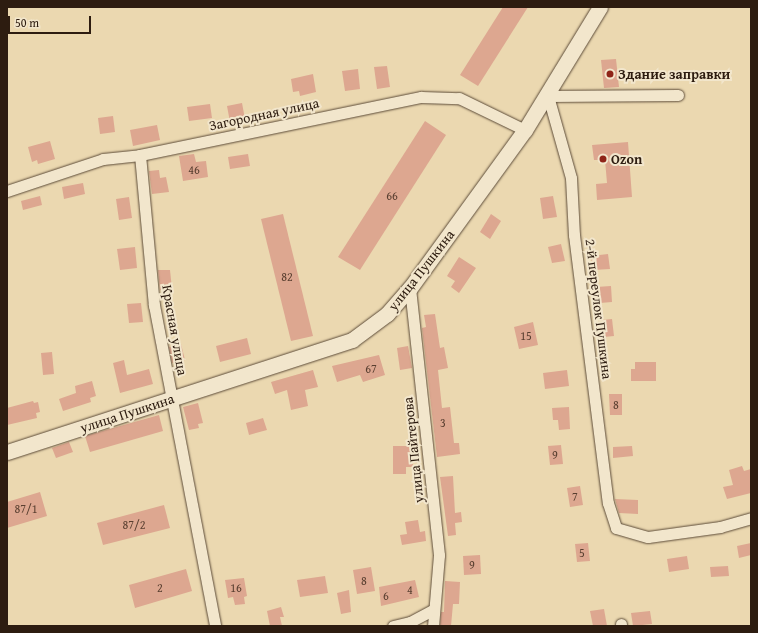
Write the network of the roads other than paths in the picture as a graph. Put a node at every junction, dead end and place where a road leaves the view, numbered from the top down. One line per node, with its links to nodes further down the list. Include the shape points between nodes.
1 (600, 7): 3 (main road, улица Пушкина)
2 (678, 95): 3 (street)
3 (548, 96): 4 (main road, улица Пушкина); 10 (street, 2-й переулок Пушкина, via 571,178 574,235 607,495 616,528 648,537 720,527)
4 (525, 130): 5 (street, Загородная улица, via 459,98 421,97); 7 (main road, улица Пушкина)
5 (140, 155): 6 (street, Загородная улица, via 103,160); 8 (street, Красная улица, via 154,305)
6 (7, 191)
7 (410, 288): 8 (main road, улица Пушкина, via 387,314 352,340); 11 (street, улица Пайтерова, via 439,555)
8 (172, 399): 9 (main road, улица Пушкина); 12 (street, Красная улица)
9 (7, 452)
10 (751, 518)
11 (434, 608): 13 (street, via 410,622); 14 (street, улица Пайтерова)
12 (215, 626)
13 (393, 626)
14 (433, 626)

